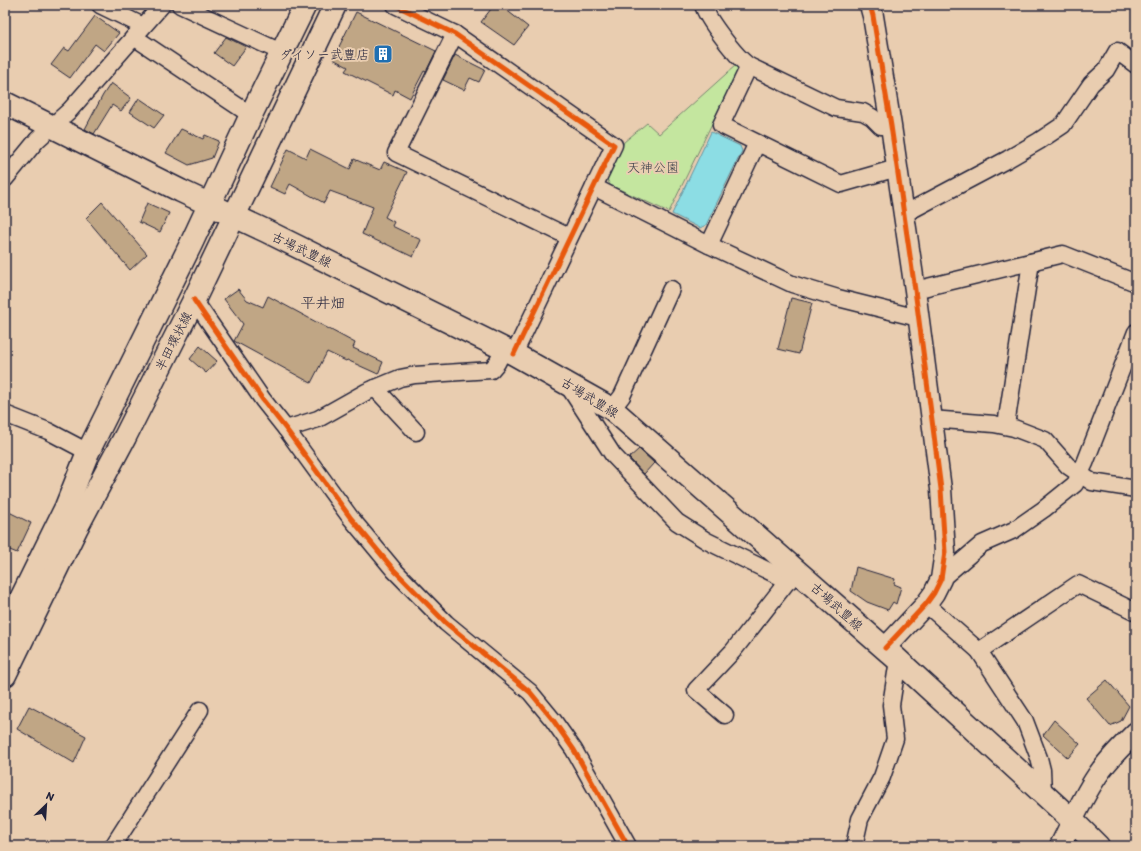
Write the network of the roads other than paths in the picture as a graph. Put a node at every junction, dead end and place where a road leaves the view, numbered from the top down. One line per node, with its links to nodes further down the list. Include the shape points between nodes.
1 (100, 5): 9 (street)
2 (162, 5): 9 (street)
3 (180, 5): 11 (street)
4 (305, 5): 11 (main road, 半田環状線)
5 (335, 5): 24 (main road, 半田環状線)
6 (395, 5): 10 (street)
7 (703, 5): 13 (street, via 717,29 742,62)
8 (870, 5): 17 (street)
9 (138, 32): 15 (street); 16 (street)
10 (455, 34): 21 (street, via 614,146); 25 (street, via 396,153)
11 (281, 52): 15 (main road, 半田環状線)
12 (1136, 65): 23 (street, via 1117,51 1106,70 1091,84 1063,125 1008,159)
13 (749, 66): 17 (street, via 836,108 864,112 881,126); 18 (street, via 721,125)
14 (5, 103): 16 (main road, 古場武豊線)
15 (251, 115): 22 (main road, 半田環状線)
16 (53, 126): 20 (street, via 37,140); 22 (main road, 古場武豊線)
17 (891, 126): 19 (street)
18 (757, 143): 19 (street, via 841,184); 26 (street)
19 (897, 168): 23 (street)
20 (5, 179)
21 (594, 187): 25 (street); 26 (street)
22 (209, 204): 24 (main road, 古場武豊線); 43 (main road, 半田環状線)
23 (904, 214): 30 (street)
24 (234, 216): 31 (main road, 半田環状線); 34 (main road, 古場武豊線)
25 (569, 237): 34 (street)
26 (709, 245): 32 (street, via 792,284)
27 (1031, 262): 28 (street, via 1063,254); 30 (street); 40 (street)
28 (1136, 283)
29 (671, 289): 37 (street, via 622,396)
30 (915, 290): 32 (street)
31 (194, 300): 41 (street); 53 (main road, 半田環状線, via 77,527)
32 (918, 318): 39 (street)
33 (1136, 332): 44 (street)
34 (509, 352): 35 (main road, 古場武豊線); 36 (street, via 491,370 416,375)
35 (565, 381): 37 (main road, 古場武豊線); 46 (street, via 613,455 677,522 707,541)
36 (375, 388): 41 (street, via 318,419); 42 (street)
37 (612, 409): 46 (main road, 古場武豊線)
38 (5, 414): 43 (street, via 48,431)
39 (931, 419): 40 (street); 47 (street, via 941,488 945,552)
40 (1006, 426): 44 (street, via 1045,440 1068,466)
41 (286, 429): 60 (street, via 350,517 394,570 446,623 530,692 544,709 574,750)
42 (416, 432)
43 (88, 452): 50 (main road, 半田環状線, via 66,507)
44 (1080, 474): 45 (street, via 1092,482); 47 (street, via 1075,484 1044,509 1014,530 982,544)
45 (1136, 489)
46 (793, 576): 52 (main road, 古場武豊線); 55 (street, via 734,651 696,690)
47 (941, 579): 48 (street)
48 (926, 604): 51 (street); 52 (street)
49 (1136, 608): 51 (street, via 1134,611 1078,584)
50 (5, 631)
51 (979, 651): 57 (street, via 1025,721 1042,770)
52 (892, 654): 57 (main road, 古場武豊線); 61 (street, via 891,705 895,739 882,777 860,819)
53 (5, 675)
54 (200, 710): 59 (street)
55 (725, 715)
56 (1136, 732): 58 (street, via 1098,775 1082,800)
57 (1042, 793): 58 (main road, 古場武豊線)
58 (1073, 821): 62 (street); 63 (main road, 古場武豊線)
59 (113, 846)
60 (628, 846)
61 (854, 846)
62 (1060, 846)
63 (1098, 846)

